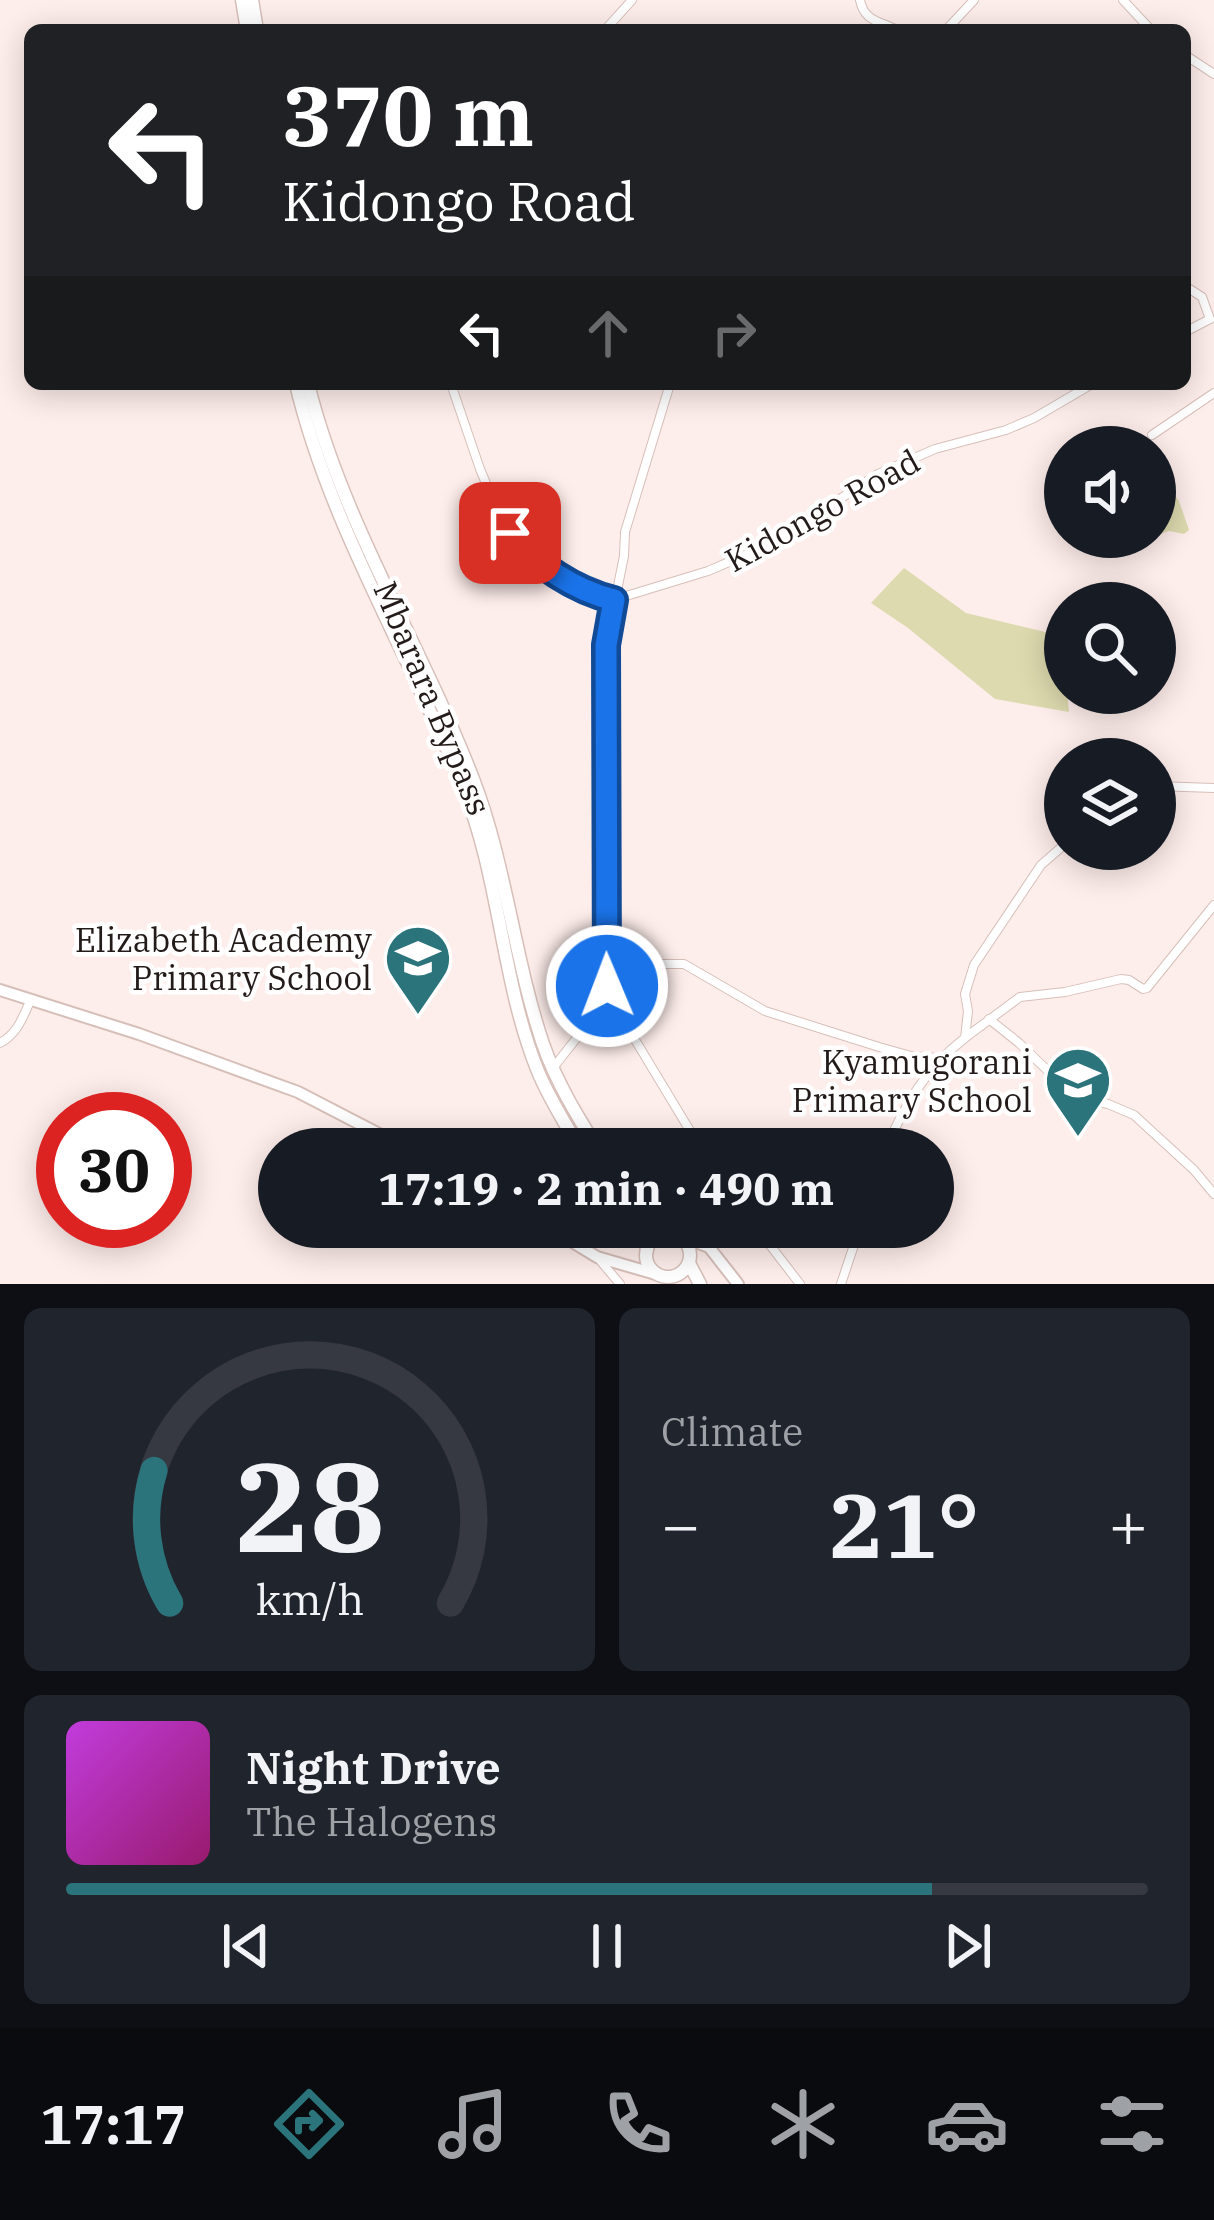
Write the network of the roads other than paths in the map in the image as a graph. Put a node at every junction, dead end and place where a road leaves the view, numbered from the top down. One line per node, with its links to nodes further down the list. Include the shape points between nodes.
1 (632, 0): 5 (street)
2 (860, 0): 6 (street, via 868,18)
3 (974, 0): 7 (street)
4 (1124, 0): 8 (street)
5 (610, 24)
6 (882, 24)
7 (952, 24)
8 (1146, 24)
9 (1191, 290): 10 (street)
10 (1212, 320)
11 (298, 390): 33 (highway, Mbarara Bypass, via 329,489 465,791 537,1070)
12 (310, 390): 31 (highway, Mbarara Bypass, via 369,553 474,782)
13 (453, 390): 18 (street, via 510,533 564,579)
14 (668, 390): 18 (street, via 625,532)
15 (1082, 390): 18 (street, Kidongo Road, via 1006,430 878,474 772,544)
16 (1214, 393): 17 (street)
17 (1165, 426)
18 (614, 600): 23 (street, via 606,645)
19 (1176, 787): 20 (street)
20 (1214, 788)
21 (1044, 862): 28 (street, via 974,965)
22 (1214, 905): 27 (street, via 1147,988 1120,979 1029,995)
23 (607, 964): 24 (street); 30 (street, via 684,964 765,1010)
24 (607, 986): 31 (street); 35 (street)
25 (0, 990): 26 (main road)
26 (32, 998): 29 (street); 32 (main road, via 298,1092)
27 (989, 1019): 28 (street); 37 (street, via 1075,1097 1134,1115)
28 (964, 1038): 30 (street)
29 (0, 1043)
30 (939, 1058): 36 (street)
31 (553, 1068): 34 (highway, Mbarara Bypass)
32 (367, 1128)
33 (569, 1128)
34 (586, 1128)
35 (687, 1128)
36 (896, 1128)
37 (1214, 1194)
38 (582, 1248): 46 (main road)
39 (647, 1248): 45 (highway)
40 (649, 1248): 45 (highway)
41 (689, 1248): 48 (highway)
42 (710, 1248): 49 (main road)
43 (772, 1248): 54 (street)
44 (853, 1248): 55 (street)
45 (647, 1251): 47 (main road, via 632,1262); 50 (highway)
46 (597, 1257): 47 (main road); 51 (street)
47 (612, 1261): 50 (main road)
48 (689, 1263): 49 (main road, via 709,1257); 50 (highway); 52 (highway)
49 (730, 1271): 53 (main road)
50 (666, 1278)
51 (620, 1284)
52 (700, 1284)
53 (738, 1284)
54 (800, 1284)
55 (841, 1284)

